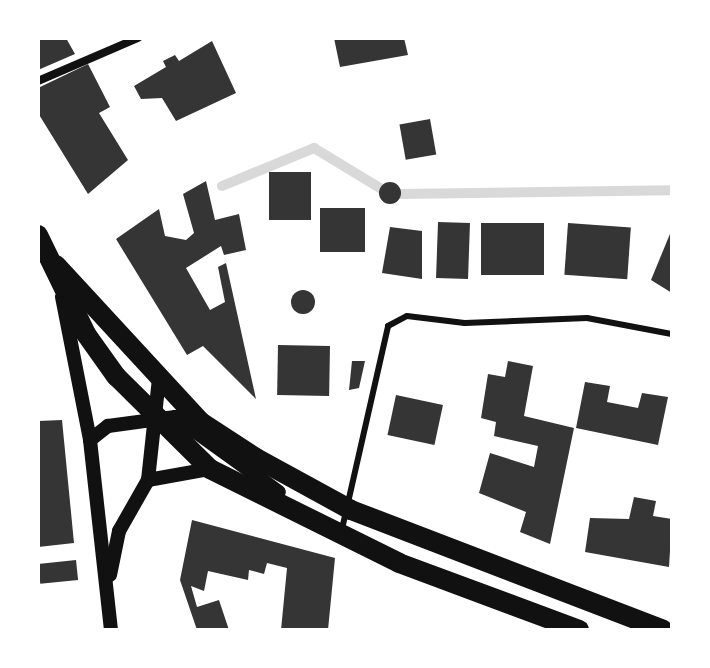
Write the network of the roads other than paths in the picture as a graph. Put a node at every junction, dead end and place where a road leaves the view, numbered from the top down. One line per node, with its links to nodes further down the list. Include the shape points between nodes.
1 (138, 38): 2 (street)
2 (38, 81)
3 (38, 235): 4 (main road)
4 (56, 265): 6 (main road); 7 (main road, via 86,334); 8 (street)
5 (672, 334): 11 (lane, via 598,319 465,323 407,316 388,326 360,465)
6 (159, 378): 7 (street); 11 (main road, via 201,422)
7 (155, 420): 8 (street, via 108,426); 9 (main road); 10 (street); 11 (street, via 175,417 212,450 320,514)
8 (90, 440): 13 (street)
9 (210, 469): 10 (street); 12 (main road)
10 (148, 480): 13 (street, via 119,531)
11 (346, 507): 12 (lane); 16 (main road)
12 (339, 536): 15 (main road)
13 (107, 583): 14 (street)
14 (111, 630)
15 (579, 630)
16 (663, 630)

